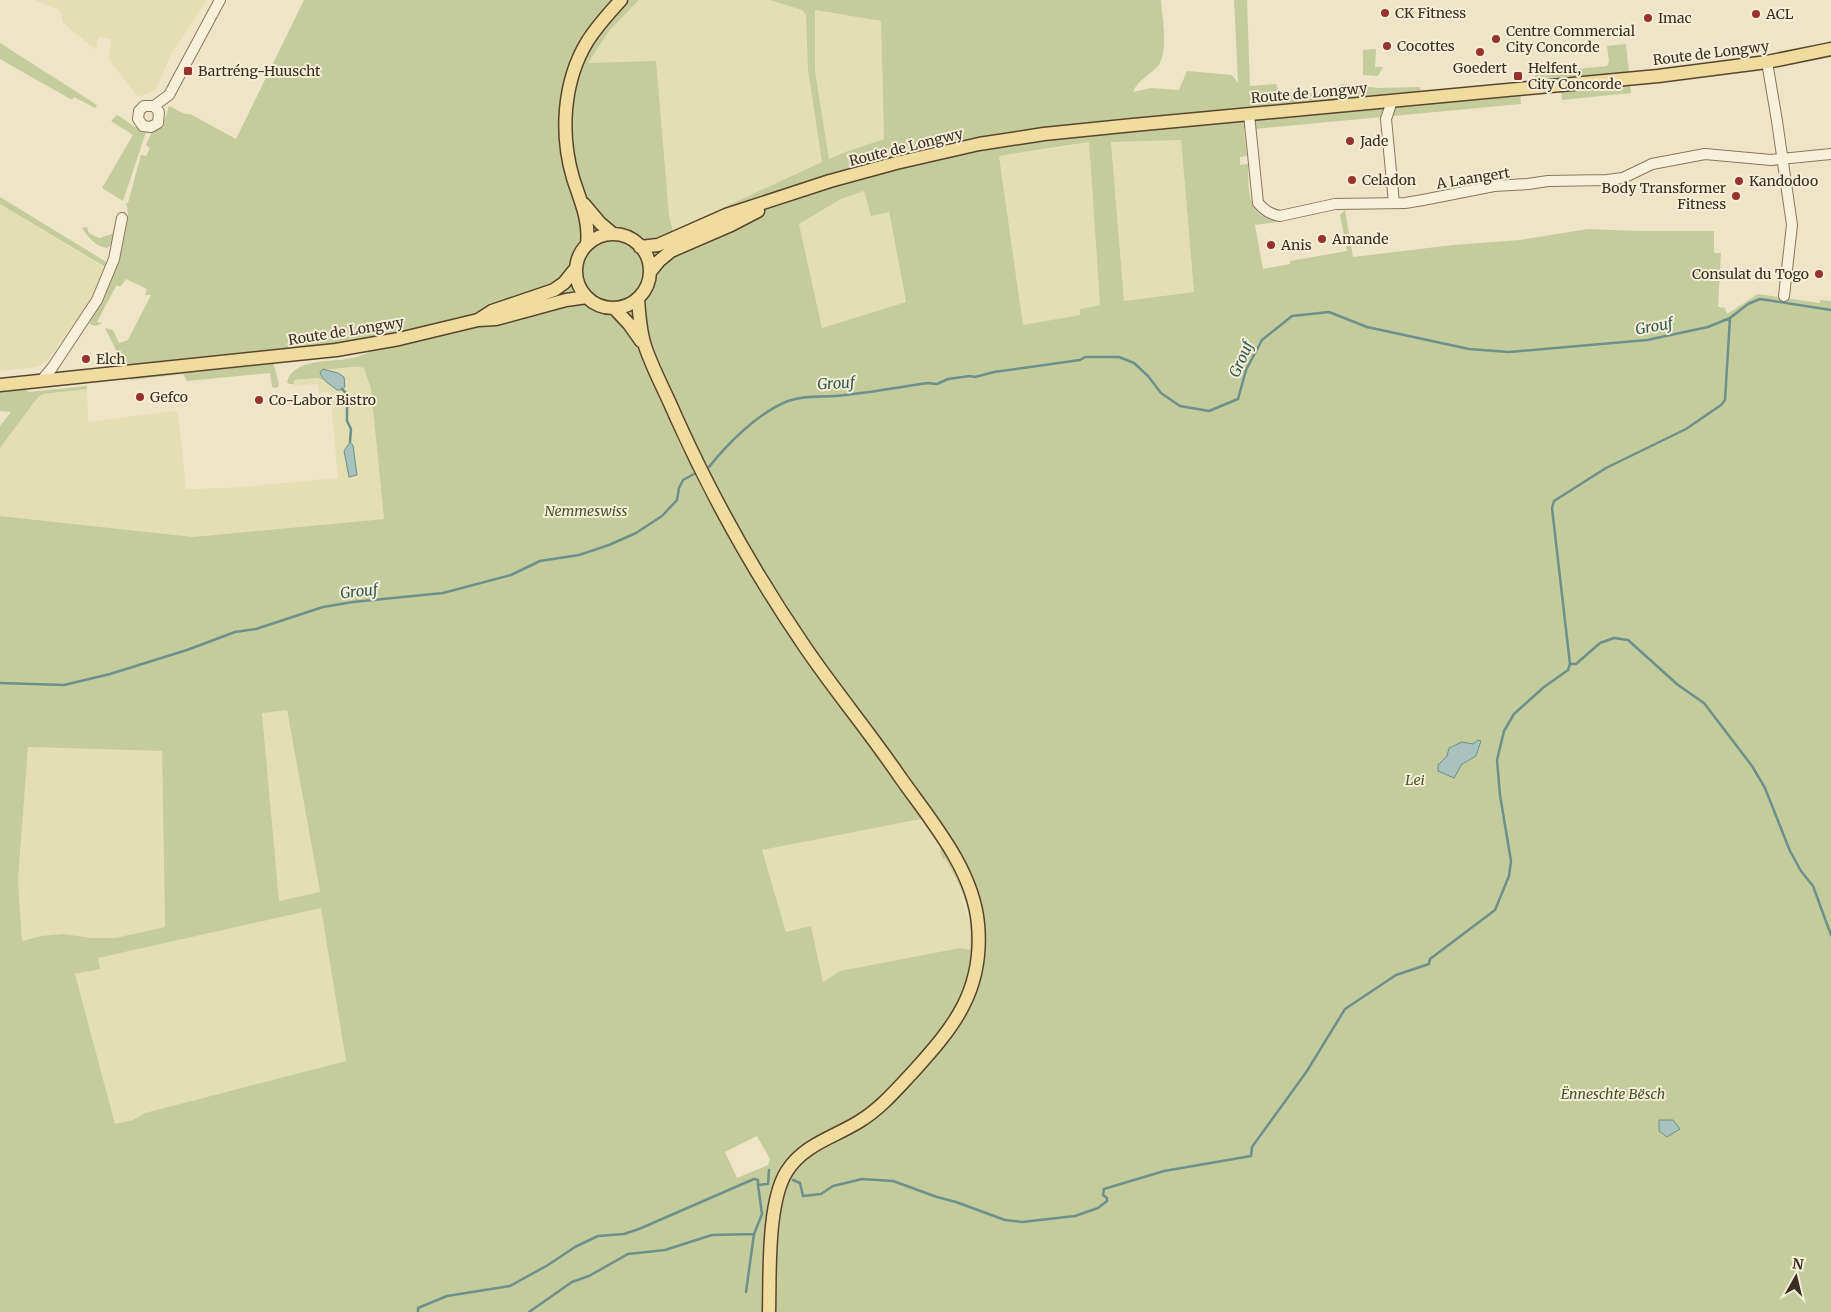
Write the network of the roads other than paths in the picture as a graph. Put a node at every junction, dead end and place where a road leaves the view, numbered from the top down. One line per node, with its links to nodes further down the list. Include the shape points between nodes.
1 (220, 0): 6 (street, via 168,95)
2 (621, 0): 11 (main road, via 587,43 568,92 566,138 573,178)
3 (1831, 48): 4 (main road, Route de Longwy)
4 (1767, 62): 5 (main road, Route de Longwy, via 1658,76); 9 (street)
5 (1392, 101): 7 (main road, Route de Longwy); 12 (street, via 1386,119)
6 (154, 106)
7 (1249, 114): 10 (main road, Route de Longwy, via 1044,134 979,144 896,163); 12 (street, A Laangert, via 1258,203 1264,210 1280,216 1336,204)
8 (1831, 154): 9 (street, A Laangert)
9 (1782, 160): 12 (street, A Laangert, via 1705,154 1652,164 1623,178 1494,186); 19 (street, via 1792,226)
10 (794, 193): 16 (main road, Route de Longwy, via 726,215 658,245); 18 (main road, Route de Longwy, via 671,251)
11 (582, 202): 14 (main road); 15 (main road, via 588,226)
12 (1394, 203)
13 (122, 218): 25 (street, via 114,259 97,300)
14 (613, 234): 15 (main road); 16 (main road, via 633,240)
15 (587, 244): 17 (main road)
16 (640, 246): 18 (main road, via 646,254)
17 (576, 268): 20 (main road, via 578,284); 23 (main road, Route de Longwy, via 554,290 492,311)
18 (650, 272): 21 (main road)
19 (1784, 296)
20 (587, 297): 22 (main road, via 594,303); 23 (main road, Route de Longwy, via 496,320)
21 (638, 298): 22 (main road, via 631,304); 24 (main road)
22 (614, 308): 24 (main road)
23 (478, 320): 25 (main road, Route de Longwy, via 345,348)
24 (644, 345): 27 (main road, via 694,456 738,541 806,649 880,748 950,851 969,887 978,922 974,974 960,1014 949,1030 874,1112 804,1151 786,1172 773,1213)
25 (41, 381): 26 (main road, Route de Longwy)
26 (0, 385)
27 (769, 1312)

